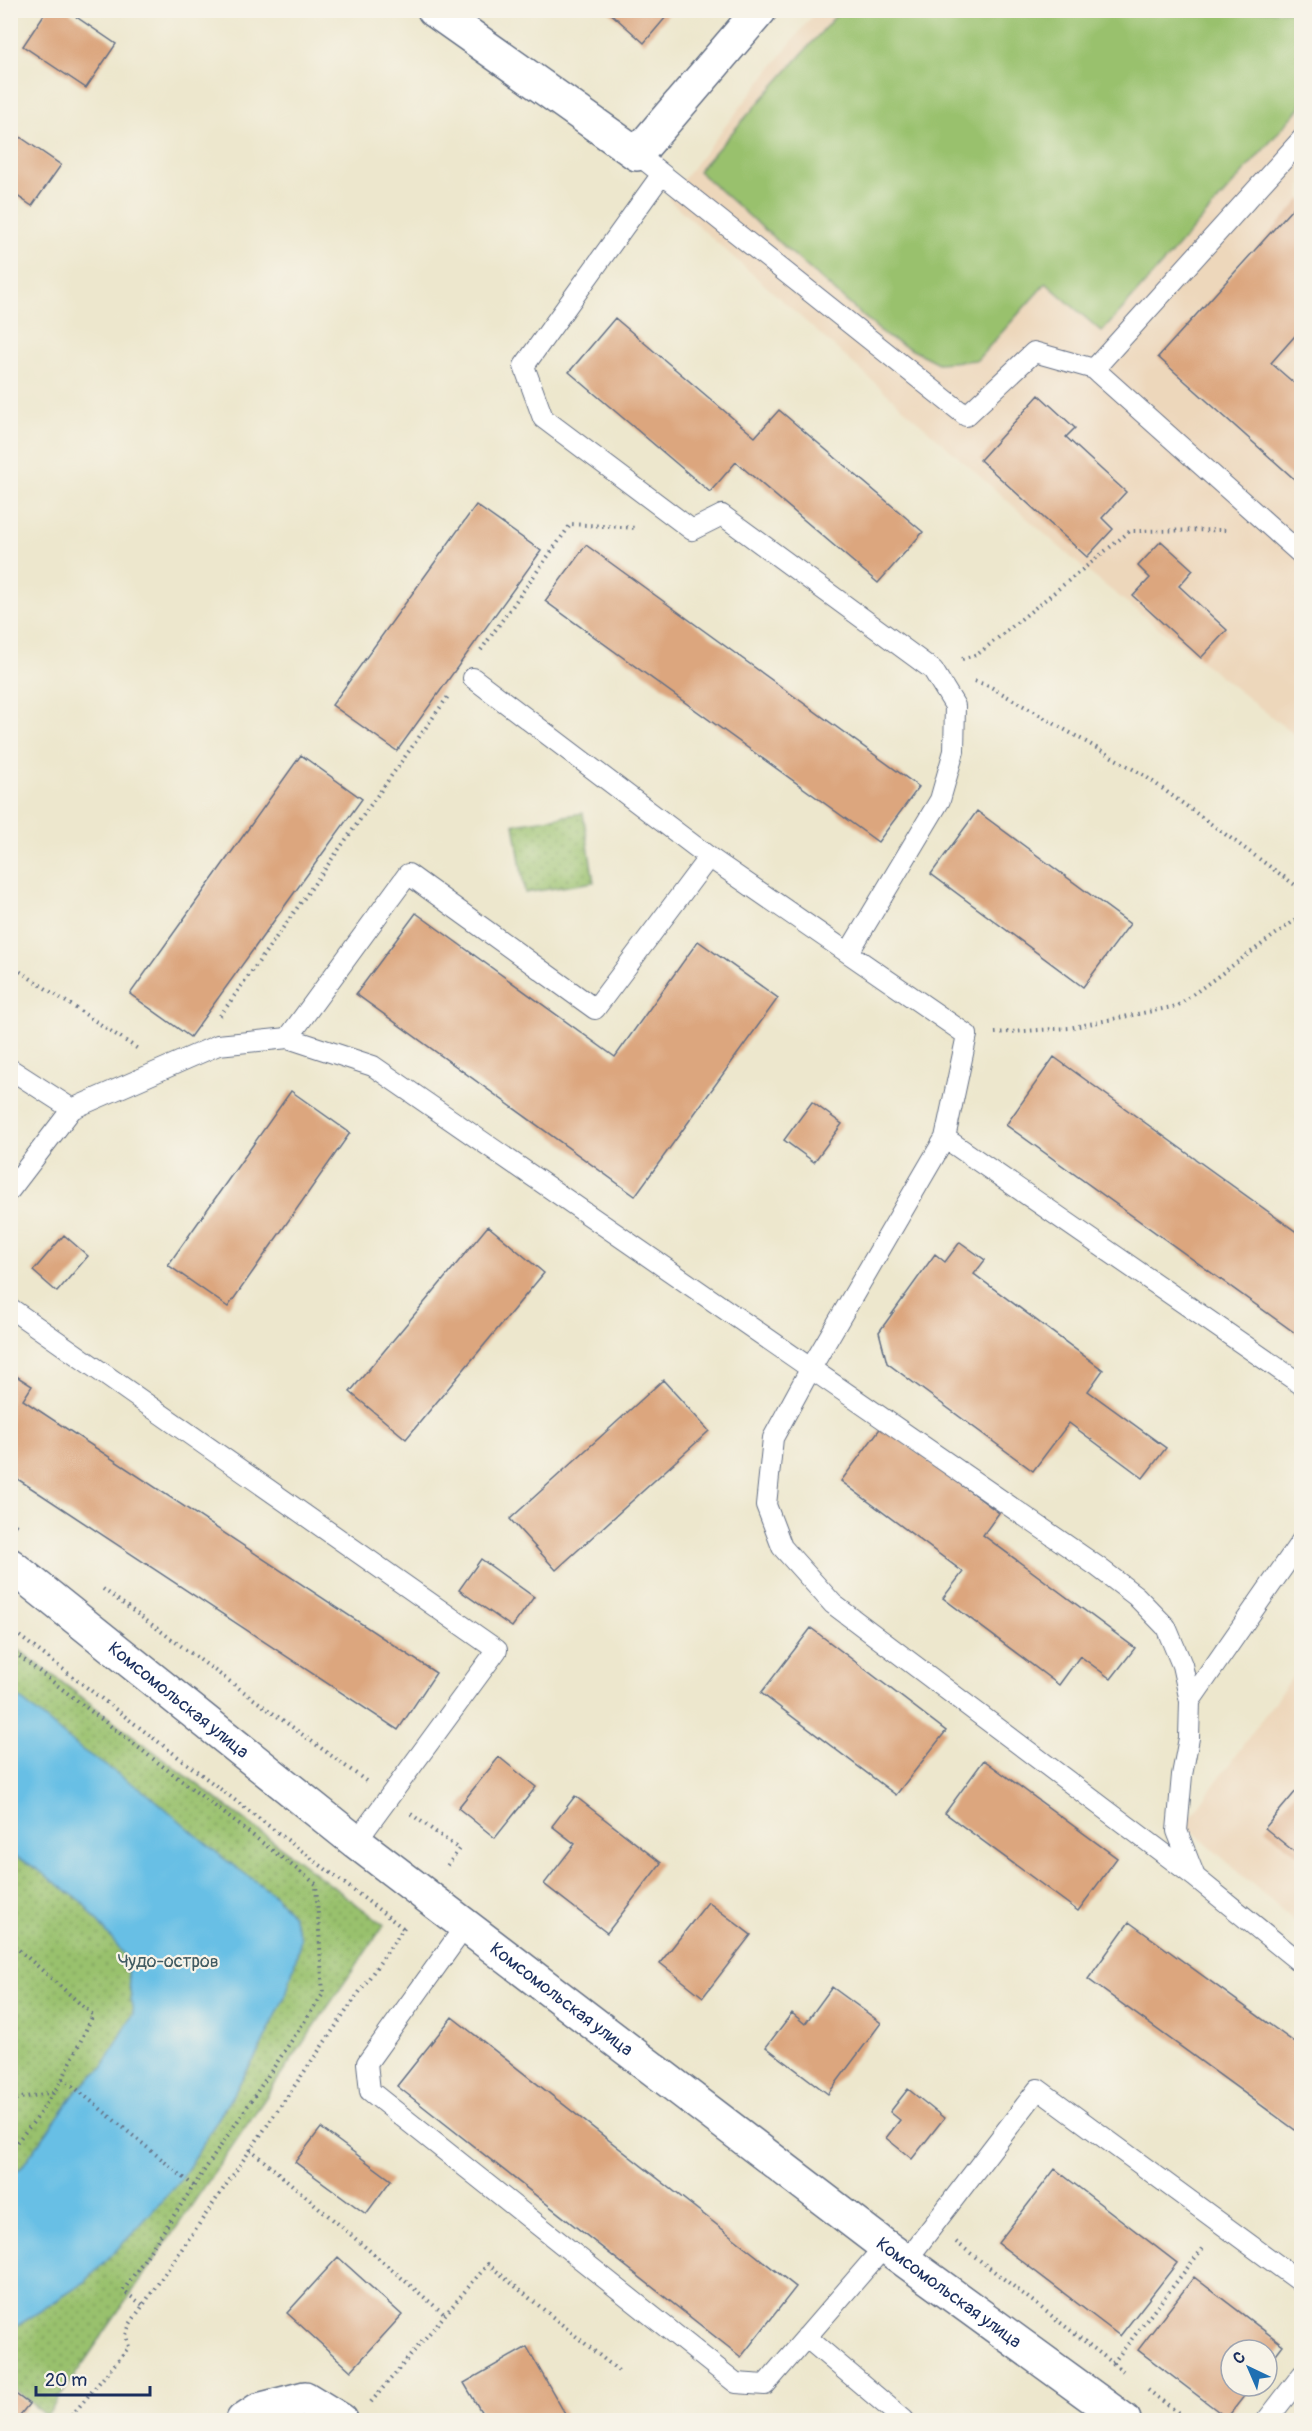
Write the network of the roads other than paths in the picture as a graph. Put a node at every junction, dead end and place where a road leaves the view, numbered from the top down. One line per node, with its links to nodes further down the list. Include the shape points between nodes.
1 (434, 10): 4 (street)
2 (760, 10): 4 (street)
3 (1302, 139): 6 (lane)
4 (637, 154): 5 (lane)
5 (662, 174): 6 (lane, via 966,416 1034,352); 10 (lane, via 524,366 543,418 692,530 722,515 933,670 955,706 954,751 940,800)
6 (1094, 369): 7 (lane)
7 (1302, 555)
8 (473, 678): 9 (lane)
9 (709, 857): 10 (lane); 11 (lane, via 595,1009 408,874)
10 (849, 952): 14 (lane, via 967,1035)
11 (288, 1038): 13 (lane, via 218,1045); 17 (lane, via 373,1066)
12 (10, 1069): 13 (lane)
13 (72, 1109): 15 (lane)
14 (945, 1138): 17 (lane); 18 (lane)
15 (10, 1190)
16 (10, 1308): 22 (lane, via 497,1650)
17 (811, 1368): 21 (lane, via 1136,1596 1166,1627 1182,1665); 23 (lane, via 773,1438 766,1505 782,1547 833,1604)
18 (1302, 1385)
19 (1302, 1540): 21 (lane)
20 (10, 1565): 22 (street, Комсомольская улица)
21 (1190, 1701): 23 (lane, via 1177,1831)
22 (356, 1842): 24 (street, Комсомольская улица)
23 (1195, 1877): 25 (lane)
24 (466, 1925): 26 (street, Комсомольская улица); 28 (lane, via 368,2062 370,2091 736,2383 765,2385)
25 (1302, 1964)
26 (896, 2253): 27 (lane, via 934,2225 1038,2089); 28 (lane); 33 (street, Комсомольская улица)
27 (1302, 2283)
28 (806, 2337): 32 (lane)
29 (1302, 2375): 34 (lane)
30 (243, 2421): 31 (street, via 258,2410 305,2398)
31 (341, 2421)
32 (904, 2421)
33 (1124, 2421)
34 (1267, 2421)

